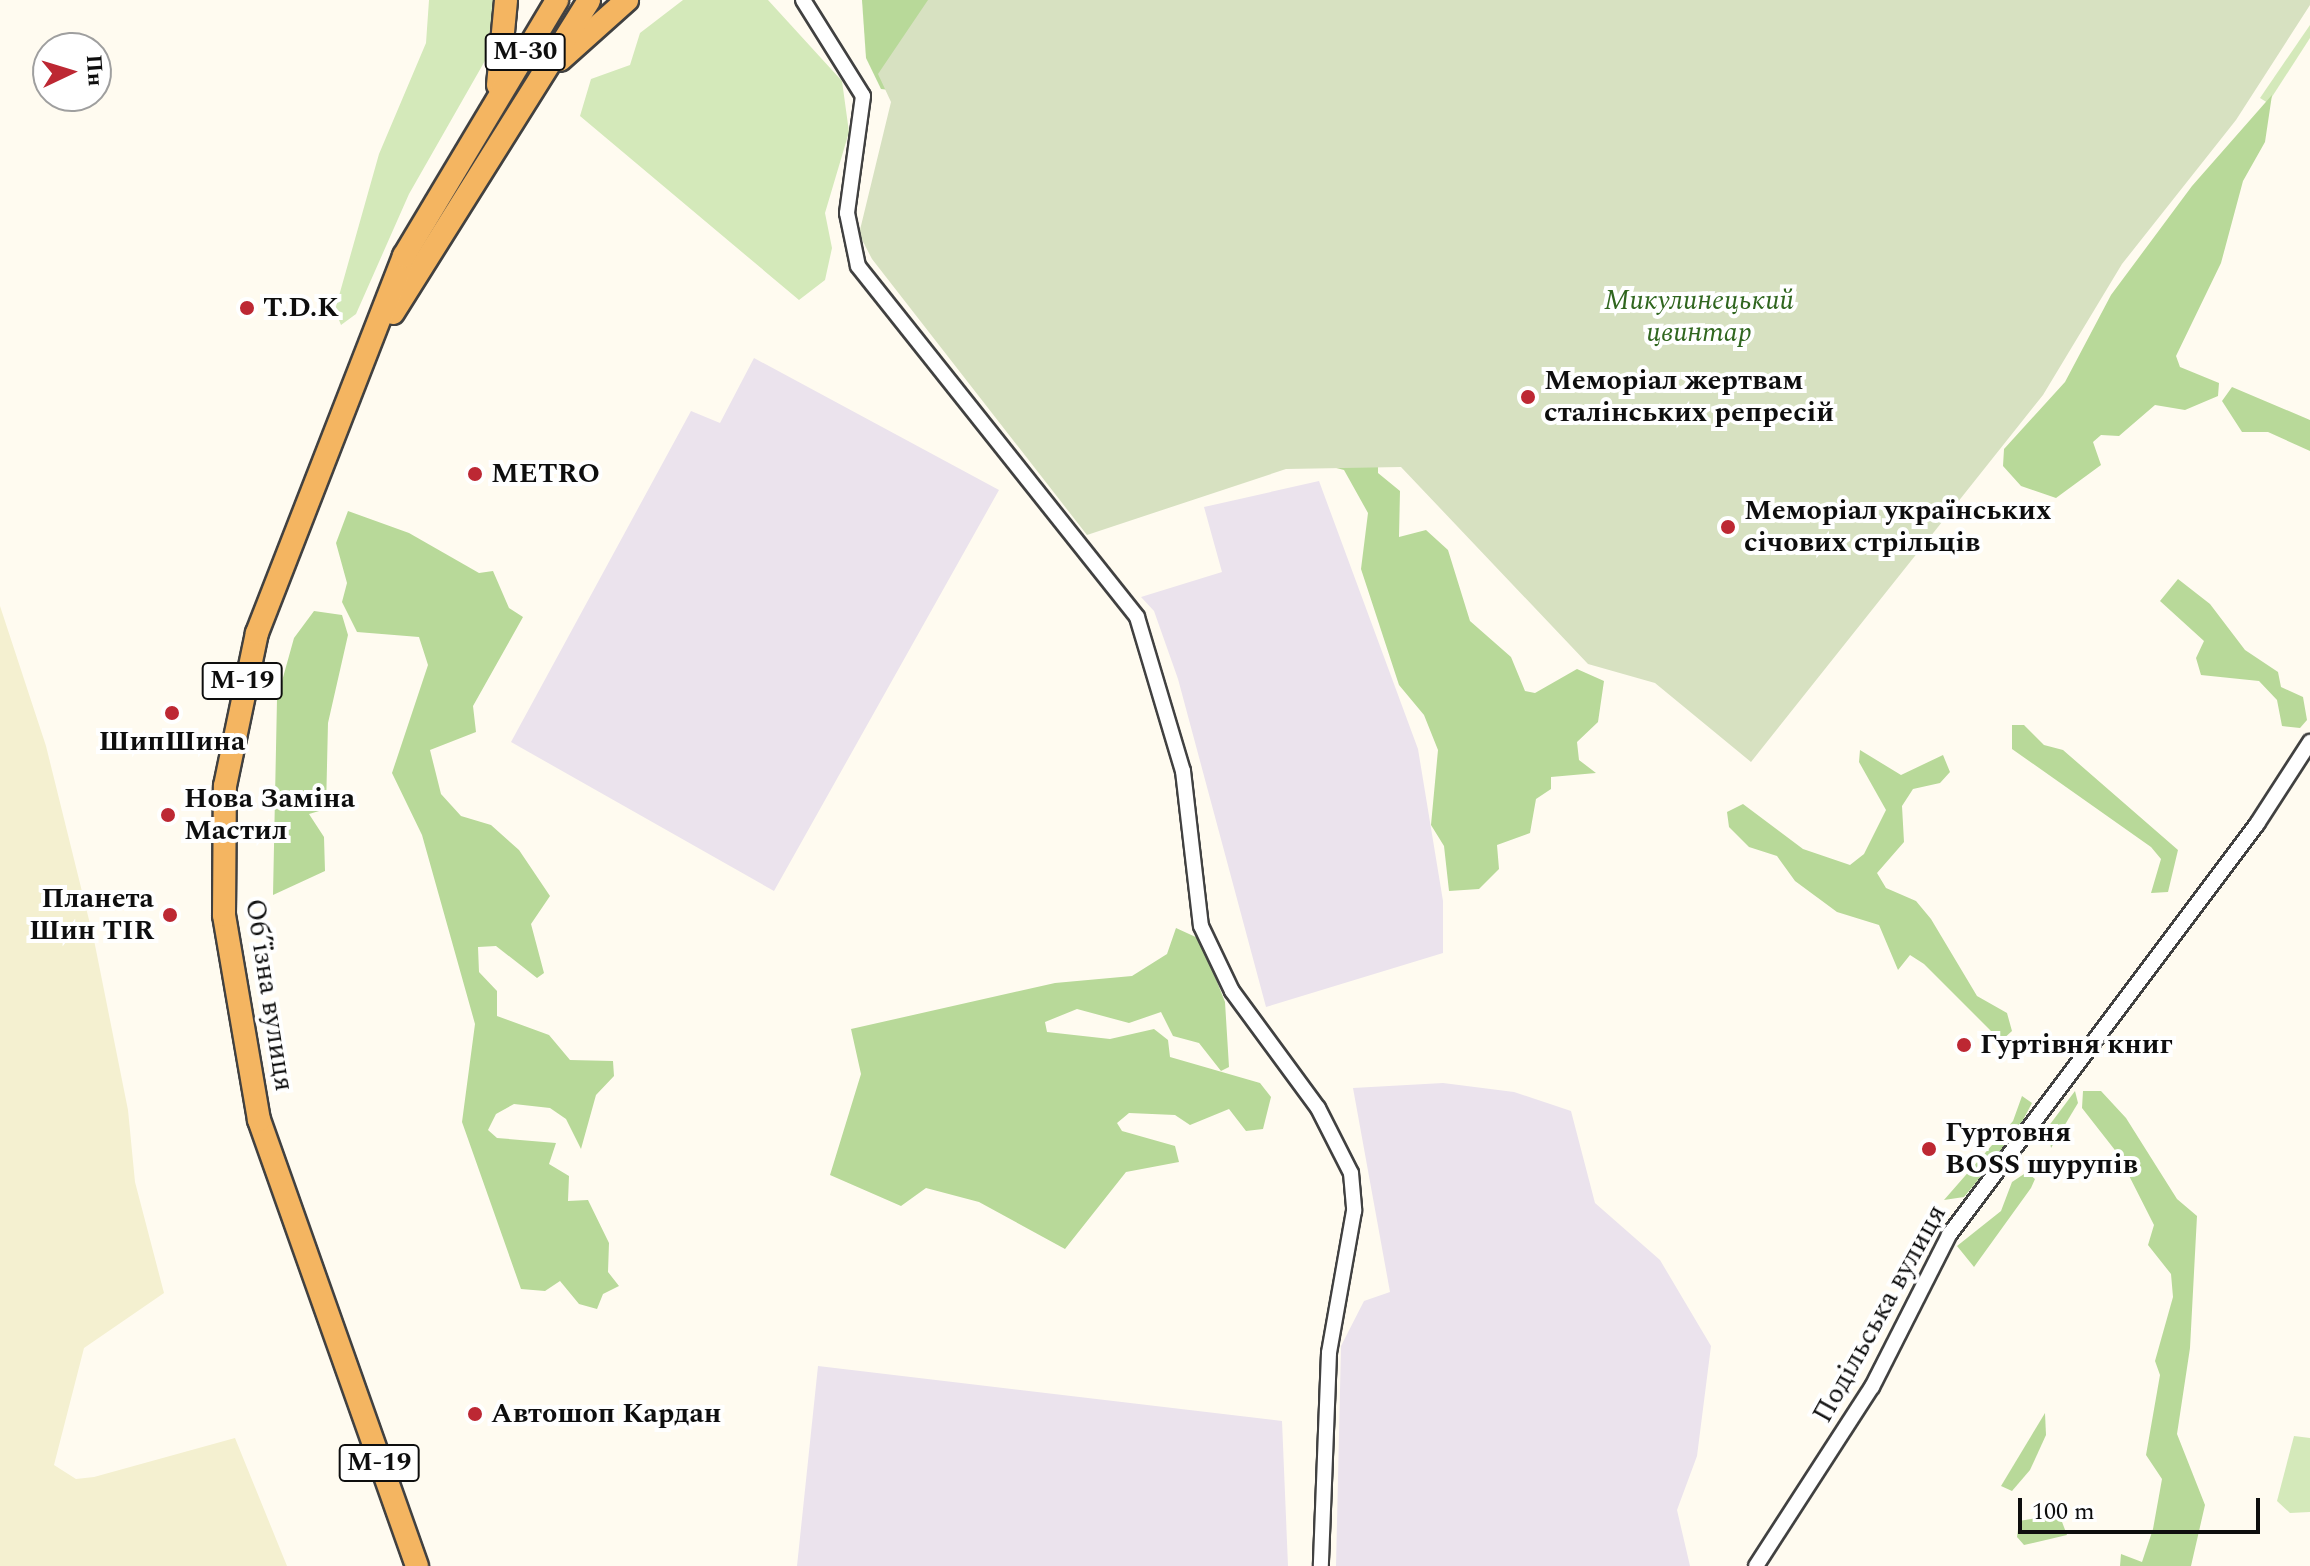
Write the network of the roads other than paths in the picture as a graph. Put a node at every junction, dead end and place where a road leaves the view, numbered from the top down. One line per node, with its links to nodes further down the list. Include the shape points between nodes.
1 (506, 0): 7 (highway, М-19, via 508,39)
2 (557, 0): 7 (highway, М-30)
3 (589, 0): 6 (highway, М-19)
4 (627, 0): 6 (highway)
5 (803, 0): 11 (street, via 863,96 847,213 858,266 1137,617 1183,771 1201,926 1232,991 1318,1108 1351,1173 1354,1211 1328,1368)
6 (538, 79): 8 (highway, М-19)
7 (493, 104): 8 (highway, М-19, via 404,256)
8 (377, 338): 10 (highway, Обʼїзна вулиця / М-19, via 296,523 246,668 228,754 221,863 232,989 259,1120)
9 (2310, 742): 12 (street, Подільська вулиця, via 2257,824 1949,1235 1872,1387)
10 (417, 1566)
11 (1321, 1566)
12 (1756, 1566)

